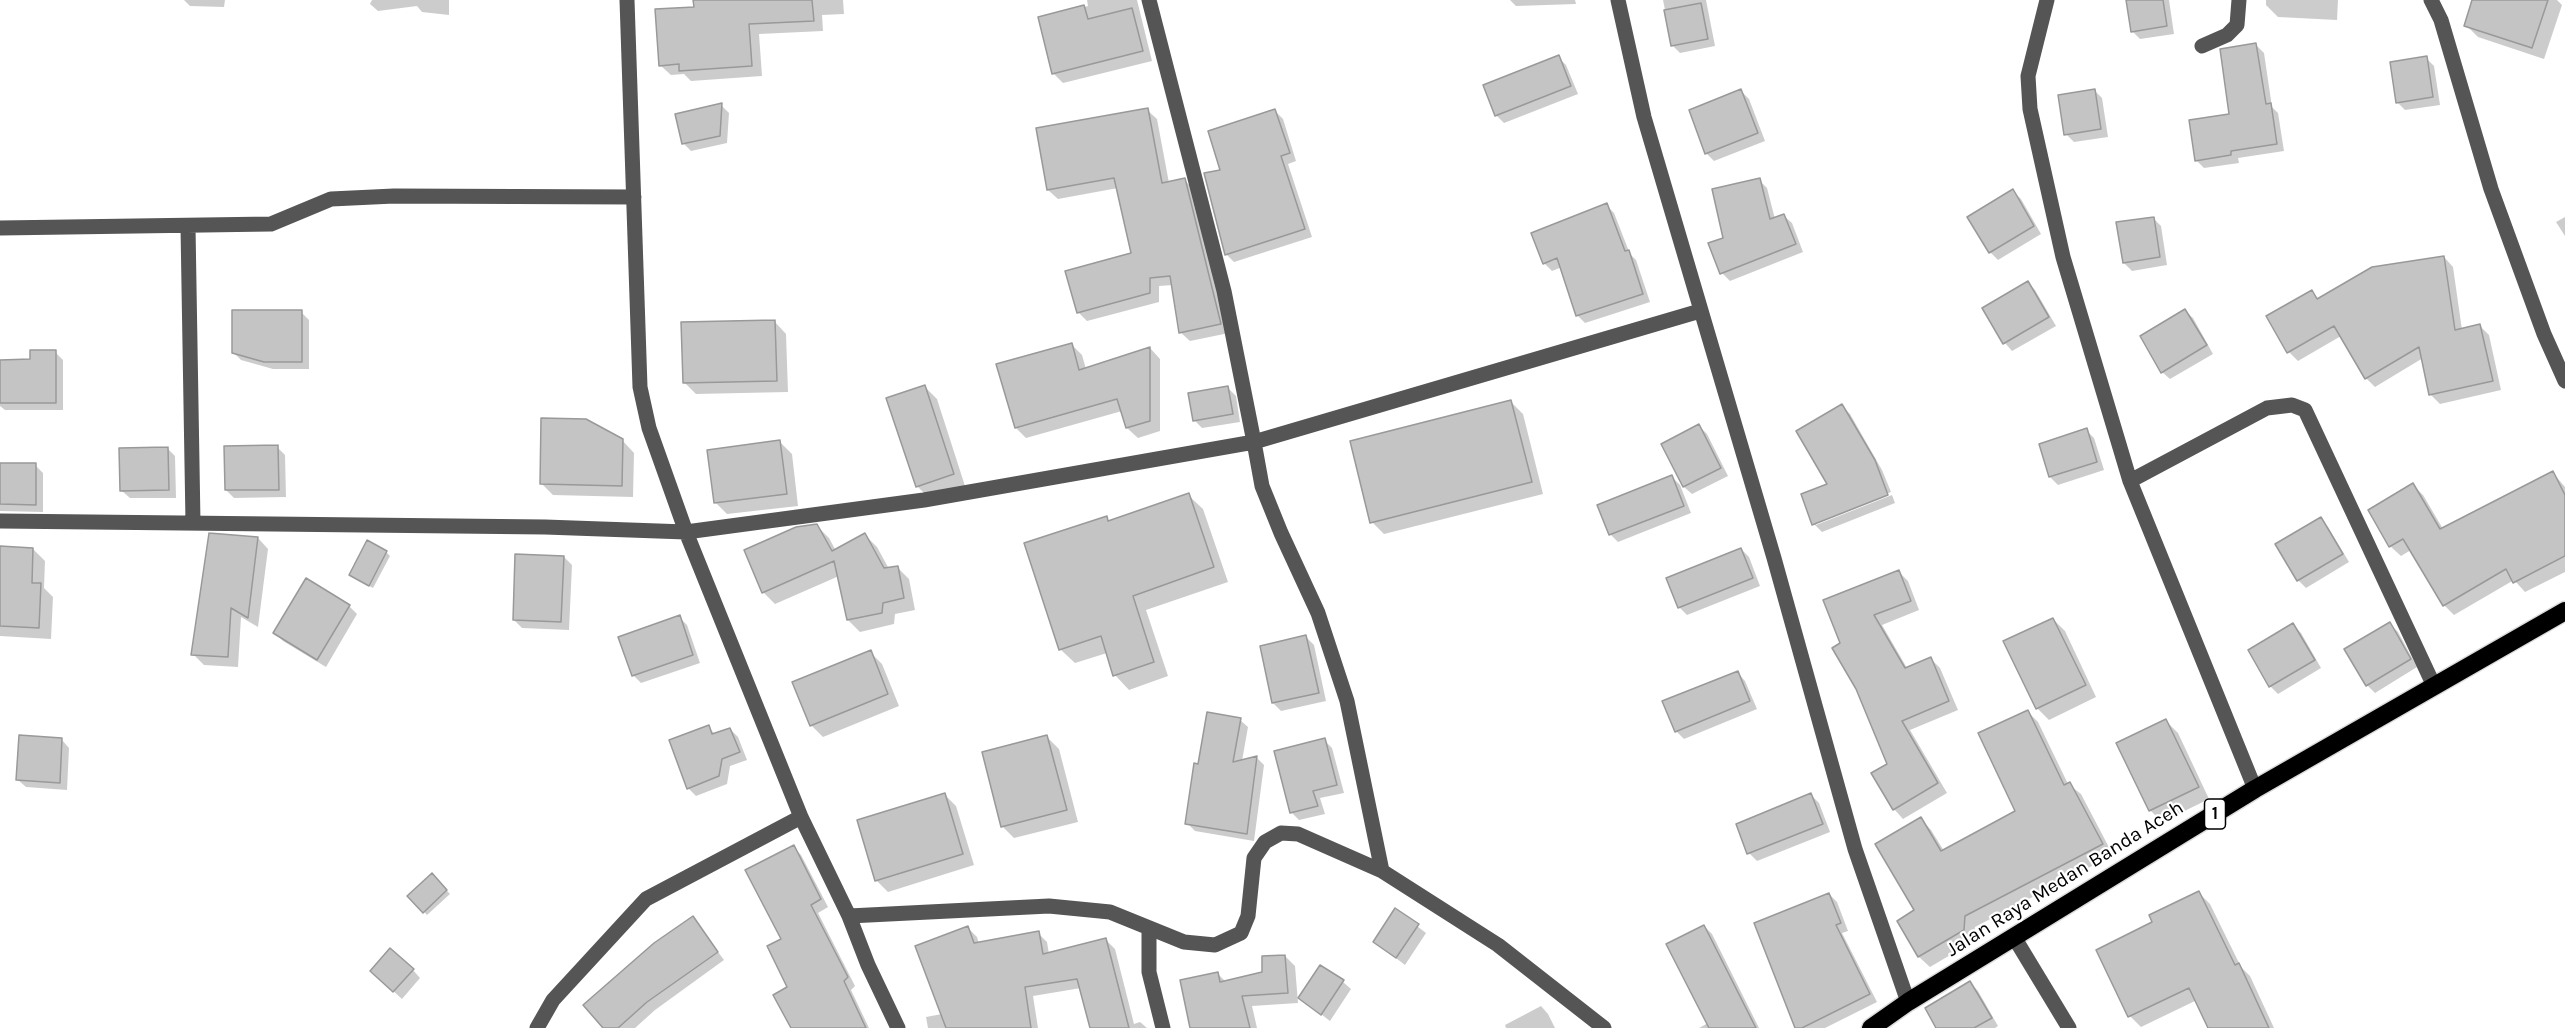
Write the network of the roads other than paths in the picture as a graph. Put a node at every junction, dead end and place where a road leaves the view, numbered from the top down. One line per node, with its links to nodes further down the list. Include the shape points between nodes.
1 (627, 0): 8 (street)
2 (1149, 0): 13 (street, via 1224,291)
3 (1618, 0): 11 (street, via 1644,117)
4 (2047, 0): 14 (street, via 2028,76 2030,109 2063,257)
5 (2240, 0): 7 (street, via 2237,25)
6 (2431, 0): 12 (street, via 2441,20 2491,189)
7 (2202, 46)
8 (634, 197): 9 (street, via 394,196 331,200 271,224); 17 (street, via 640,387 649,428)
9 (188, 227): 10 (street); 16 (street)
10 (0, 228)
11 (1700, 311): 13 (street); 26 (street, via 1855,849)
12 (2565, 381)
13 (1254, 442): 17 (street, via 924,500); 22 (street, via 1262,486 1318,613 1347,700)
14 (2130, 481): 19 (street, via 2267,408 2292,405 2305,410); 20 (street)
15 (0, 521): 16 (street)
16 (193, 523): 17 (street, via 545,526)
17 (686, 532): 21 (street)
18 (2565, 611): 19 (highway, Jalan Raya Medan Banda Aceh / 1)
19 (2434, 686): 20 (highway, Jalan Raya Medan Banda Aceh / 1)
20 (2255, 789): 25 (highway, Jalan Raya Medan Banda Aceh / 1)
21 (801, 817): 23 (street); 28 (street, via 646,899 553,1000)
22 (1382, 871): 24 (street, via 1298,834 1281,833 1265,842 1254,858 1248,915 1241,933 1215,945 1184,942); 31 (street, via 1498,945)
23 (849, 916): 24 (street, via 1049,906 1110,912); 29 (street)
24 (1149, 929): 30 (street, via 1149,972)
25 (2014, 938): 26 (highway, Jalan Raya Medan Banda Aceh / 1); 32 (street)
26 (1908, 1002): 27 (highway, Jalan Raya Medan Banda Aceh / 1)
27 (1874, 1027)
28 (537, 1028)
29 (898, 1028)
30 (1163, 1028)
31 (1604, 1028)
32 (2069, 1028)

